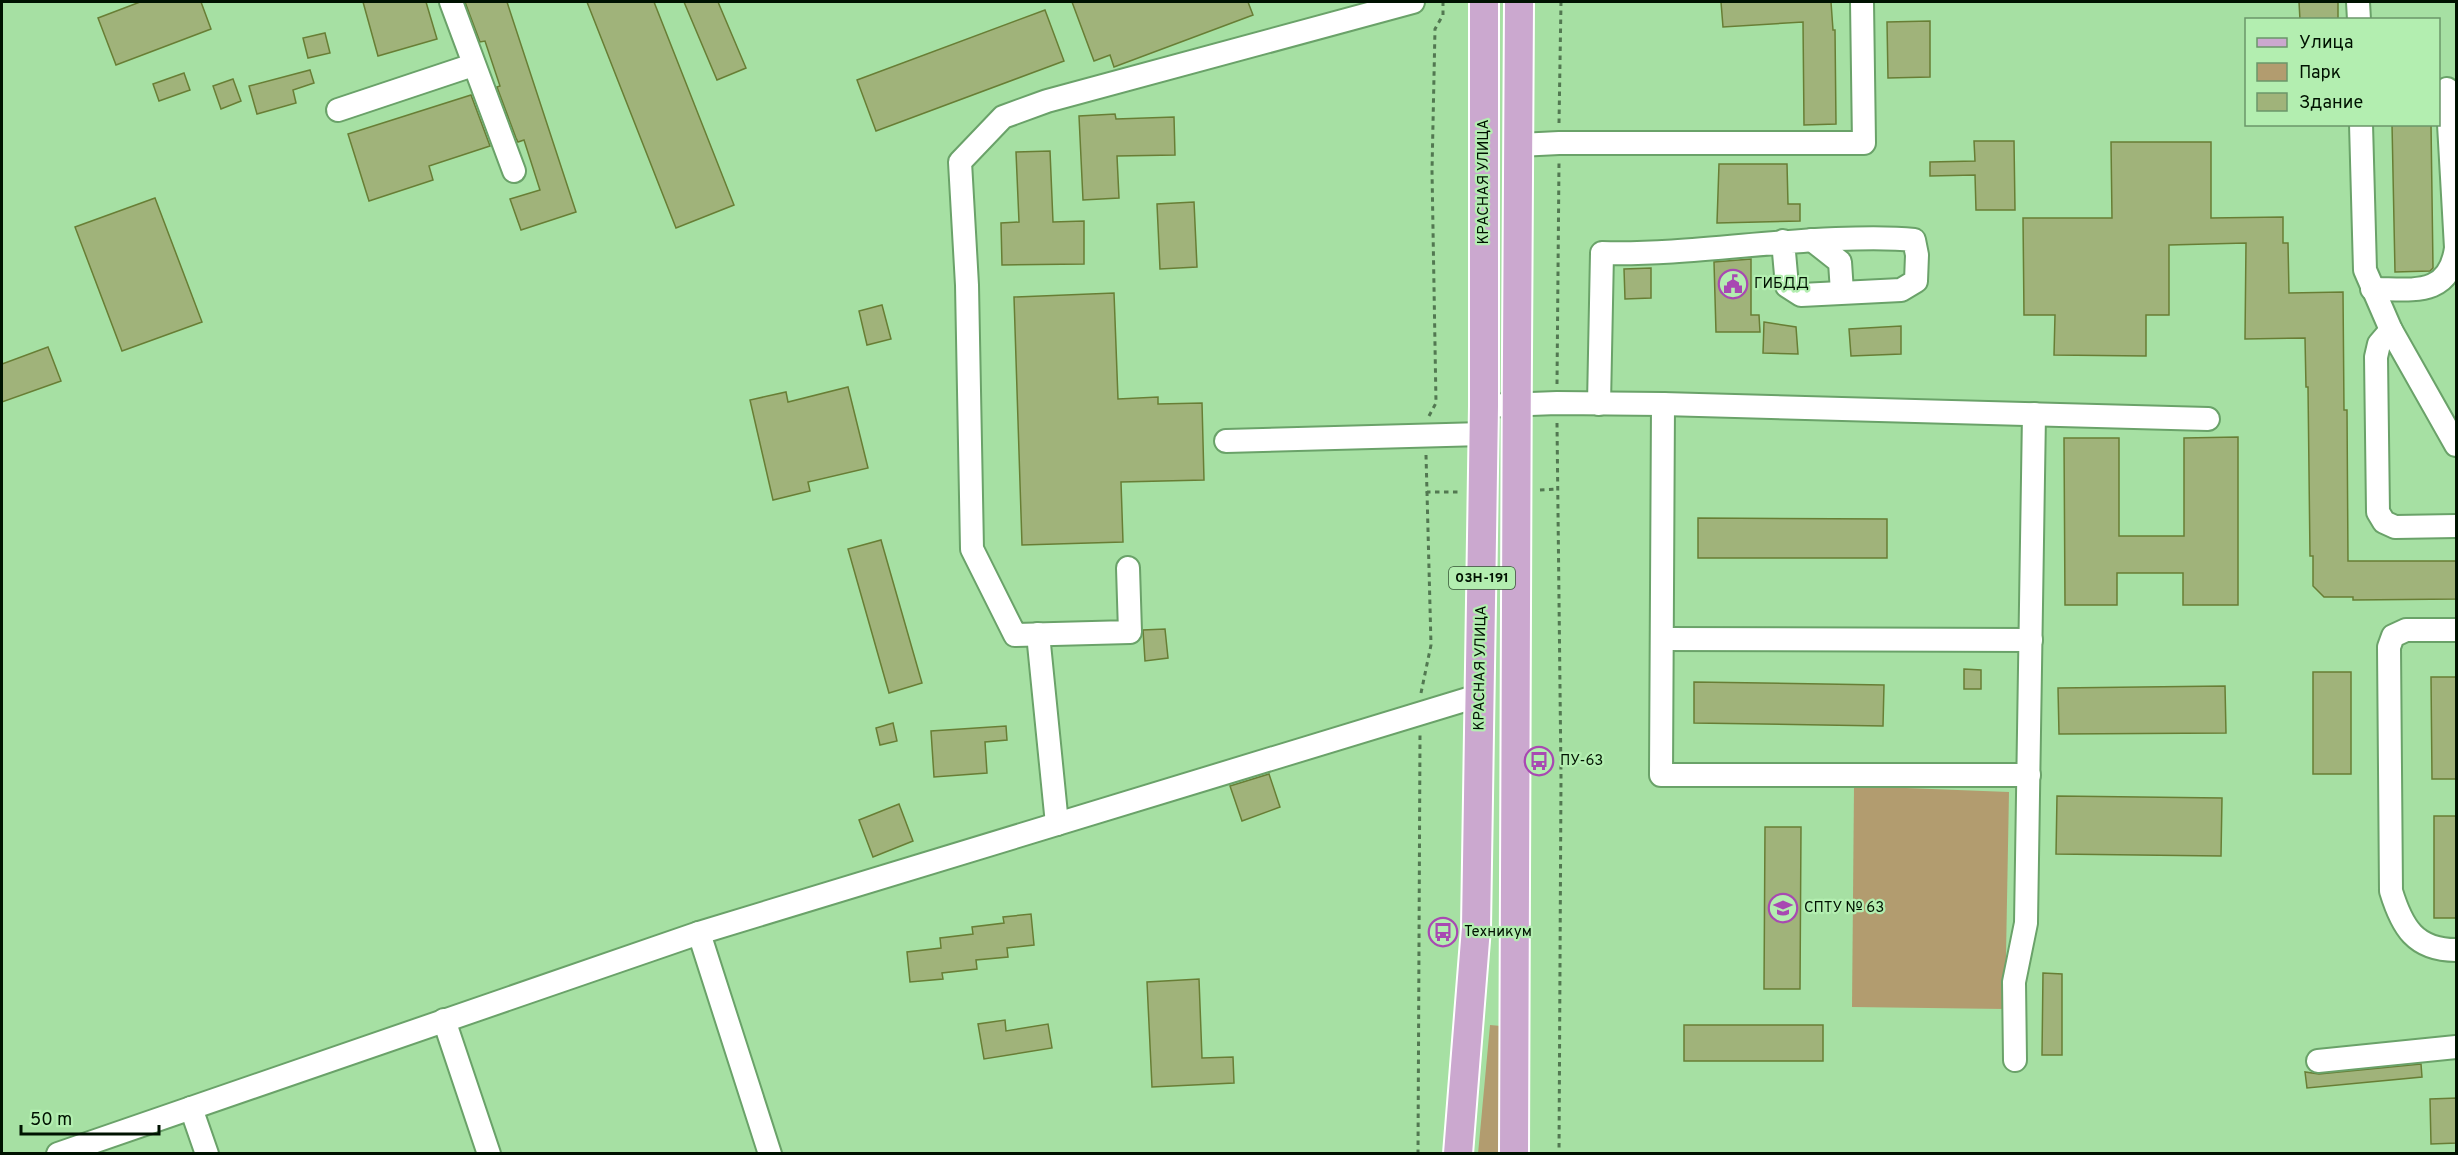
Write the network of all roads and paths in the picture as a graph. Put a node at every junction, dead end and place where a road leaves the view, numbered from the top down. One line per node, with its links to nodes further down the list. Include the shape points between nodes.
1 (451, 2): 10 (street)
2 (1413, 2): 40 (street, via 1047,101 1003,117 960,162 967,285 972,549 1015,635)
3 (1443, 2): 30 (path, via 1443,15 1435,29 1432,147 1436,403 1426,423)
4 (1484, 2): 26 (main road, КРАСНАЯ УЛИЦА / 03Н-191)
5 (1519, 2): 15 (main road, 03Н-191)
6 (1561, 2): 14 (path)
7 (1862, 2): 14 (street, via 1864,143)
8 (2358, 2): 9 (street)
9 (2359, 18)
10 (473, 65): 12 (street); 16 (street)
11 (2447, 88): 19 (street, via 2454,262 2448,275 2436,285)
12 (338, 110)
13 (2361, 126): 19 (street, via 2365,270)
14 (1559, 143): 15 (street); 22 (path)
15 (1518, 145): 25 (main road, 03Н-191)
16 (514, 171)
17 (1812, 240): 18 (street); 20 (street, via 1840,262); 20 (street, via 1914,240 1916,281 1901,290)
18 (1783, 241): 20 (street, via 1787,286 1801,295); 23 (street, via 1602,253)
19 (2372, 289): 21 (street)
20 (1842, 292)
21 (2391, 330): 32 (street); 37 (street, via 2379,344 2376,357 2378,512 2384,522 2396,527)
22 (1557, 403): 23 (street); 25 (street); 33 (path)
23 (1599, 404): 24 (street)
24 (1663, 404): 27 (street); 41 (street)
25 (1515, 405): 26 (street); 35 (main road, 03Н-191)
26 (1484, 406): 29 (main road, КРАСНАЯ УЛИЦА / 03Н-191)
27 (2034, 414): 28 (street); 42 (street)
28 (2208, 419)
29 (1483, 434): 30 (street); 34 (main road, КРАСНАЯ УЛИЦА / 03Н-191)
30 (1426, 436): 31 (street); 36 (path)
31 (1226, 441)
32 (2457, 445)
33 (1558, 489): 35 (path); 61 (path)
34 (1483, 491): 36 (path); 43 (main road, КРАСНАЯ УЛИЦА / 03Н-191)
35 (1516, 491): 60 (main road, 03Н-191)
36 (1427, 492): 44 (path, via 1431,645 1421,686)
37 (2457, 526)
38 (1128, 568): 40 (street, via 1130,632)
39 (2457, 630): 48 (street, via 2406,630 2392,636 2389,646 2391,891 2407,931 2432,947)
40 (1038, 634): 46 (street)
41 (1662, 639): 42 (street); 45 (street, via 1661,775)
42 (2031, 640): 45 (street)
43 (1481, 696): 44 (street); 59 (main road, КРАСНАЯ УЛИЦА / 03Н-191, via 1476,928)
44 (1420, 714): 46 (street); 58 (path)
45 (2029, 775): 51 (street, via 2025,922 2014,982)
46 (1057, 824): 47 (street)
47 (699, 933): 49 (street); 57 (street)
48 (2457, 950)
49 (444, 1020): 53 (street); 56 (street)
50 (2457, 1047): 52 (street)
51 (2015, 1060)
52 (2318, 1061)
53 (191, 1108): 54 (street); 55 (street)
54 (66, 1152)
55 (207, 1154)
56 (489, 1154)
57 (770, 1154)
58 (1418, 1154)
59 (1458, 1154)
60 (1514, 1154)
61 (1558, 1154)

